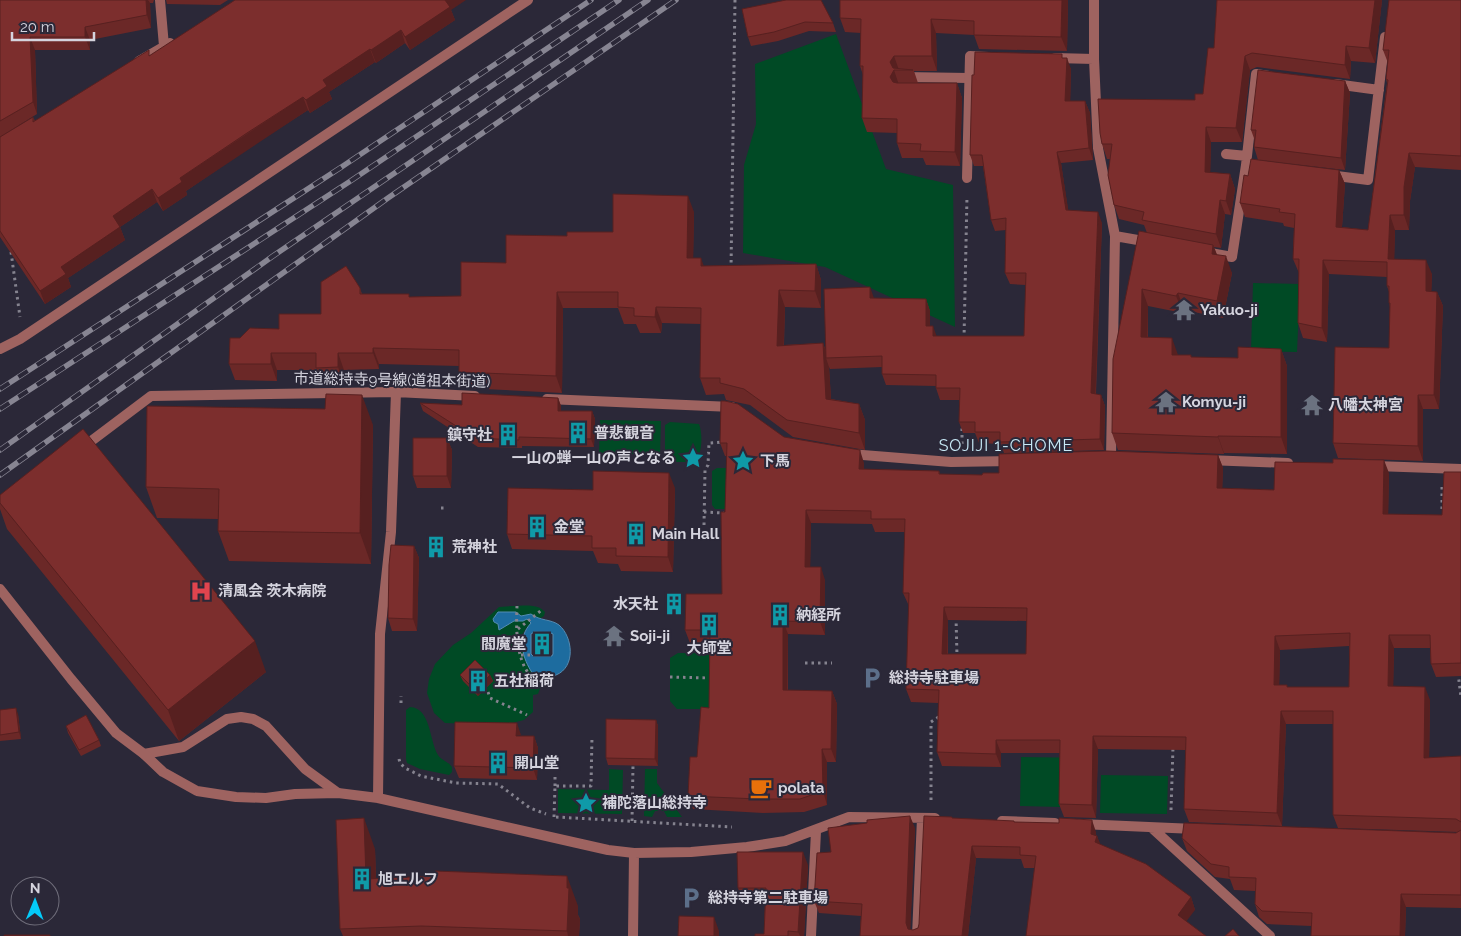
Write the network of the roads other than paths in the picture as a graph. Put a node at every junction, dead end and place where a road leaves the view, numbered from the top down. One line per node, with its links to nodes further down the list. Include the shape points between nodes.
1 (160, 0): 6 (street)
2 (528, 0): 23 (street, via 20,339)
3 (1094, 0): 9 (street)
4 (1386, 27): 15 (street)
5 (181, 36): 6 (street)
6 (164, 46): 10 (street)
7 (998, 57): 13 (street, via 970,56)
8 (1046, 58): 9 (street)
9 (1094, 59): 20 (street, via 1101,100 1098,148)
10 (131, 66)
11 (902, 77): 13 (street)
12 (1275, 77): 17 (street, via 1256,74)
13 (969, 78): 19 (street, via 964,91)
14 (1322, 83): 15 (street)
15 (1379, 90): 18 (street, via 1368,180)
16 (1226, 154): 17 (street)
17 (1249, 162): 22 (street, via 1232,257)
18 (1321, 174)
19 (967, 178)
20 (1115, 236): 21 (street); 30 (street)
21 (1164, 245)
22 (1193, 250)
23 (0, 349)
24 (396, 392): 25 (street, 市道総持寺9号線(道祖本街道)); 29 (street, 市道総持寺9号線(道祖本街道), via 150,396); 39 (street, via 391,532 380,634)
25 (485, 396)
26 (534, 398): 27 (street)
27 (739, 409)
28 (839, 452): 32 (street, via 961,462)
29 (71, 457)
30 (1112, 458)
31 (1197, 459): 33 (street)
32 (1019, 460)
33 (1295, 463)
34 (1363, 466): 35 (street)
35 (1461, 469)
36 (0, 589): 37 (street, via 116,733)
37 (144, 754): 38 (street, via 163,772 197,791 266,798); 38 (street, via 183,747 227,719 253,719 266,726 305,768)
38 (338, 793): 39 (street)
39 (378, 798): 46 (street, via 608,850)
40 (926, 818): 41 (street); 45 (street, via 849,817); 49 (street)
41 (950, 819)
42 (988, 821): 43 (street)
43 (1152, 828): 44 (street); 50 (street)
44 (1210, 830)
45 (816, 831): 46 (street, via 785,841 747,847); 48 (street)
46 (634, 853): 47 (street)
47 (634, 936)
48 (811, 936)
49 (917, 936)
50 (1270, 936)

